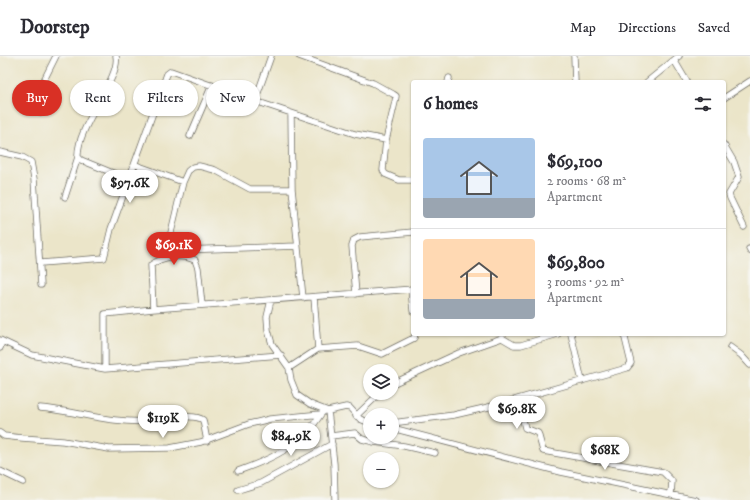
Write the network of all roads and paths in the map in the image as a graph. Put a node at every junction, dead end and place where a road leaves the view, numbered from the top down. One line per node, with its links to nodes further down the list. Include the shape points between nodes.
1 (56, 56): 8 (street)
2 (116, 56): 23 (street, via 117,62 111,79 84,131)
3 (271, 56): 14 (street)
4 (299, 56): 20 (street, via 373,83 396,96)
5 (574, 56): 9 (street)
6 (679, 56): 7 (street)
7 (674, 60): 10 (street); 11 (street)
8 (44, 80)
9 (575, 80)
10 (649, 80)
11 (686, 80)
12 (206, 83): 24 (street, via 177,71 167,74)
13 (749, 83): 15 (street)
14 (260, 87)
15 (726, 97)
16 (206, 99): 19 (street)
17 (260, 103): 18 (street)
18 (291, 113): 20 (street, via 355,134); 28 (street)
19 (190, 136)
20 (386, 140): 26 (street, via 383,170 385,174 399,180)
21 (726, 148): 30 (street, via 739,177 729,194)
22 (0, 152): 33 (street, via 22,156 31,162)
23 (78, 157): 25 (street); 29 (street)
24 (136, 165): 25 (street); 27 (street)
25 (130, 180): 33 (street, via 111,230 104,258)
26 (411, 180)
27 (183, 182): 28 (street, via 188,171 199,166 215,170 250,189); 32 (street, via 169,233 173,249)
28 (292, 189): 32 (street)
29 (65, 197)
30 (744, 227)
31 (411, 232): 36 (street, via 360,236 354,240 352,246)
32 (297, 246): 38 (street)
33 (41, 263): 34 (street)
34 (41, 285)
35 (411, 289): 36 (street)
36 (356, 294): 37 (street)
37 (314, 297): 38 (street); 49 (street)
38 (303, 298): 39 (street)
39 (270, 300): 40 (street); 50 (street, via 268,330 272,344)
40 (202, 305): 41 (street); 41 (street, via 195,260 166,257 151,265)
41 (154, 309): 53 (street, via 105,314)
42 (414, 336): 49 (street, via 382,354 358,346)
43 (551, 336): 54 (street, via 521,345 514,345 502,338 460,353)
44 (571, 336): 55 (street)
45 (624, 336): 55 (street, via 630,366)
46 (1, 340): 48 (street); 53 (street, via 32,355)
47 (730, 347): 51 (street)
48 (0, 348)
49 (318, 349): 52 (street)
50 (281, 355): 52 (street); 53 (street)
51 (750, 365)
52 (289, 368): 59 (street, via 297,395)
53 (105, 369)
54 (399, 381)
55 (582, 381): 56 (street)
56 (518, 399): 62 (street, via 454,415); 73 (street, via 526,428 538,432 543,451 663,472 672,481)
57 (373, 400): 60 (street)
58 (40, 408): 66 (street, via 123,422 195,417 203,420)
59 (325, 412): 60 (street, via 346,407 353,410); 65 (street); 66 (street, via 249,424); 70 (street, via 293,446)
60 (356, 416): 61 (street)
61 (363, 419)
62 (399, 422)
63 (399, 430): 73 (street, via 561,472)
64 (0, 434): 66 (street, via 63,441 109,450 170,448)
65 (331, 436): 67 (street); 68 (street, via 355,433 374,442)
66 (207, 441)
67 (332, 444): 72 (street, via 261,483); 74 (street)
68 (436, 453)
69 (0, 471): 71 (street)
70 (238, 472)
71 (23, 482)
72 (238, 490)
73 (671, 494): 75 (street)
74 (335, 500)
75 (696, 500)

